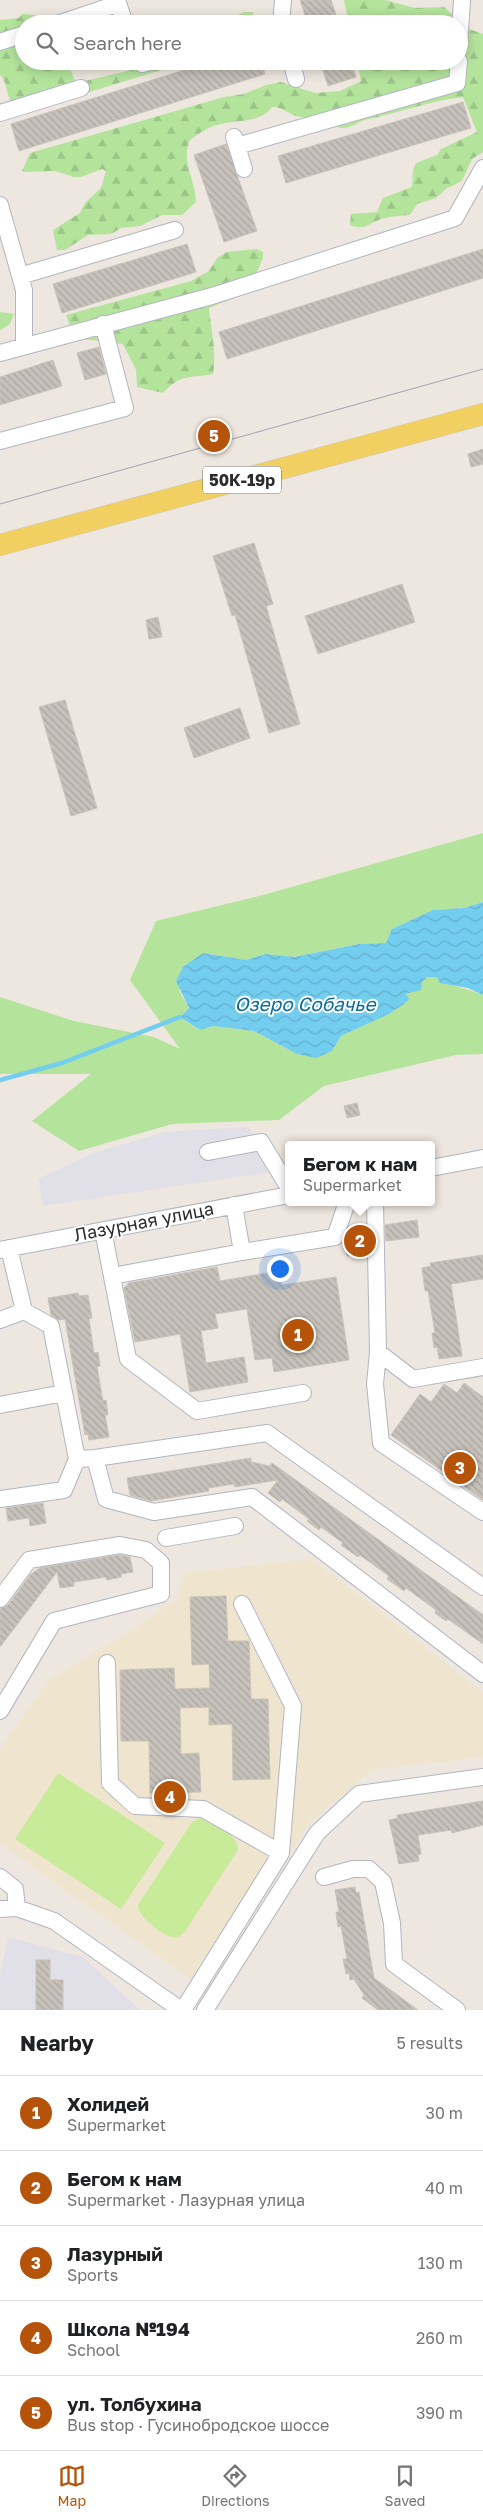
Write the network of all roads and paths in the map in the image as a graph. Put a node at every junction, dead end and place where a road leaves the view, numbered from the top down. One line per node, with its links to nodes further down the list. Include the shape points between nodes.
1 (283, 0): 6 (street)
2 (462, 0): 7 (street)
3 (117, 2): 4 (street); 5 (street)
4 (82, 15)
5 (122, 15)
6 (282, 15)
7 (461, 15)
8 (15, 37): 9 (street)
9 (0, 42)
10 (294, 70): 12 (street)
11 (458, 70): 16 (street, via 457,83 235,142)
12 (296, 79)
13 (81, 88): 14 (street)
14 (0, 113)
15 (483, 168): 20 (street, via 455,218 212,296)
16 (244, 169)
17 (0, 206): 19 (street)
18 (175, 230): 19 (street)
19 (20, 276): 21 (street, via 24,290)
20 (103, 324): 21 (street); 24 (street, via 125,408)
21 (24, 346): 22 (street)
22 (0, 353)
23 (483, 414): 25 (main road, 50К-19р)
24 (0, 441)
25 (0, 545)
26 (208, 1152): 29 (street, via 261,1142)
27 (483, 1158): 28 (street)
28 (435, 1167)
29 (285, 1181)
30 (285, 1196): 31 (street, Лазурная улица)
31 (234, 1205): 34 (street, Лазурная улица); 36 (street)
32 (345, 1206): 36 (street, via 335,1237)
33 (375, 1206): 40 (street)
34 (103, 1230): 35 (street, Лазурная улица); 37 (street)
35 (4, 1249): 38 (street)
36 (242, 1252): 37 (street)
37 (112, 1276): 43 (street, via 128,1360 197,1411)
38 (24, 1311): 39 (street); 42 (street, via 50,1326)
39 (0, 1320)
40 (378, 1352): 41 (street, via 413,1379); 49 (street, via 375,1384 381,1443)
41 (483, 1367)
42 (64, 1393): 44 (street); 46 (street)
43 (303, 1393)
44 (0, 1405)
45 (95, 1458): 46 (street); 48 (street, via 106,1499); 53 (street, via 267,1433)
46 (77, 1459): 47 (street, via 64,1490)
47 (0, 1499)
48 (154, 1512): 51 (street); 57 (street, via 252,1497)
49 (483, 1512)
50 (235, 1526): 51 (street)
51 (166, 1538): 52 (street)
52 (161, 1563): 54 (street, via 146,1550 120,1545 29,1560); 58 (street, via 161,1594 54,1621)
53 (483, 1587)
54 (0, 1599)
55 (242, 1604): 60 (street, via 293,1706)
56 (107, 1663): 60 (street, via 110,1783 135,1806 203,1809)
57 (483, 1674)
58 (0, 1711)
59 (483, 1777): 66 (street, via 358,1794 317,1832)
60 (280, 1853): 65 (street)
61 (0, 1877): 63 (street, via 16,1889)
62 (324, 1877): 67 (street, via 353,1869 370,1869 383,1882 392,1923 394,1964)
63 (16, 1908): 64 (street); 65 (street, via 54,1921)
64 (0, 1909)
65 (182, 2010)
66 (205, 2010)
67 (457, 2010)

